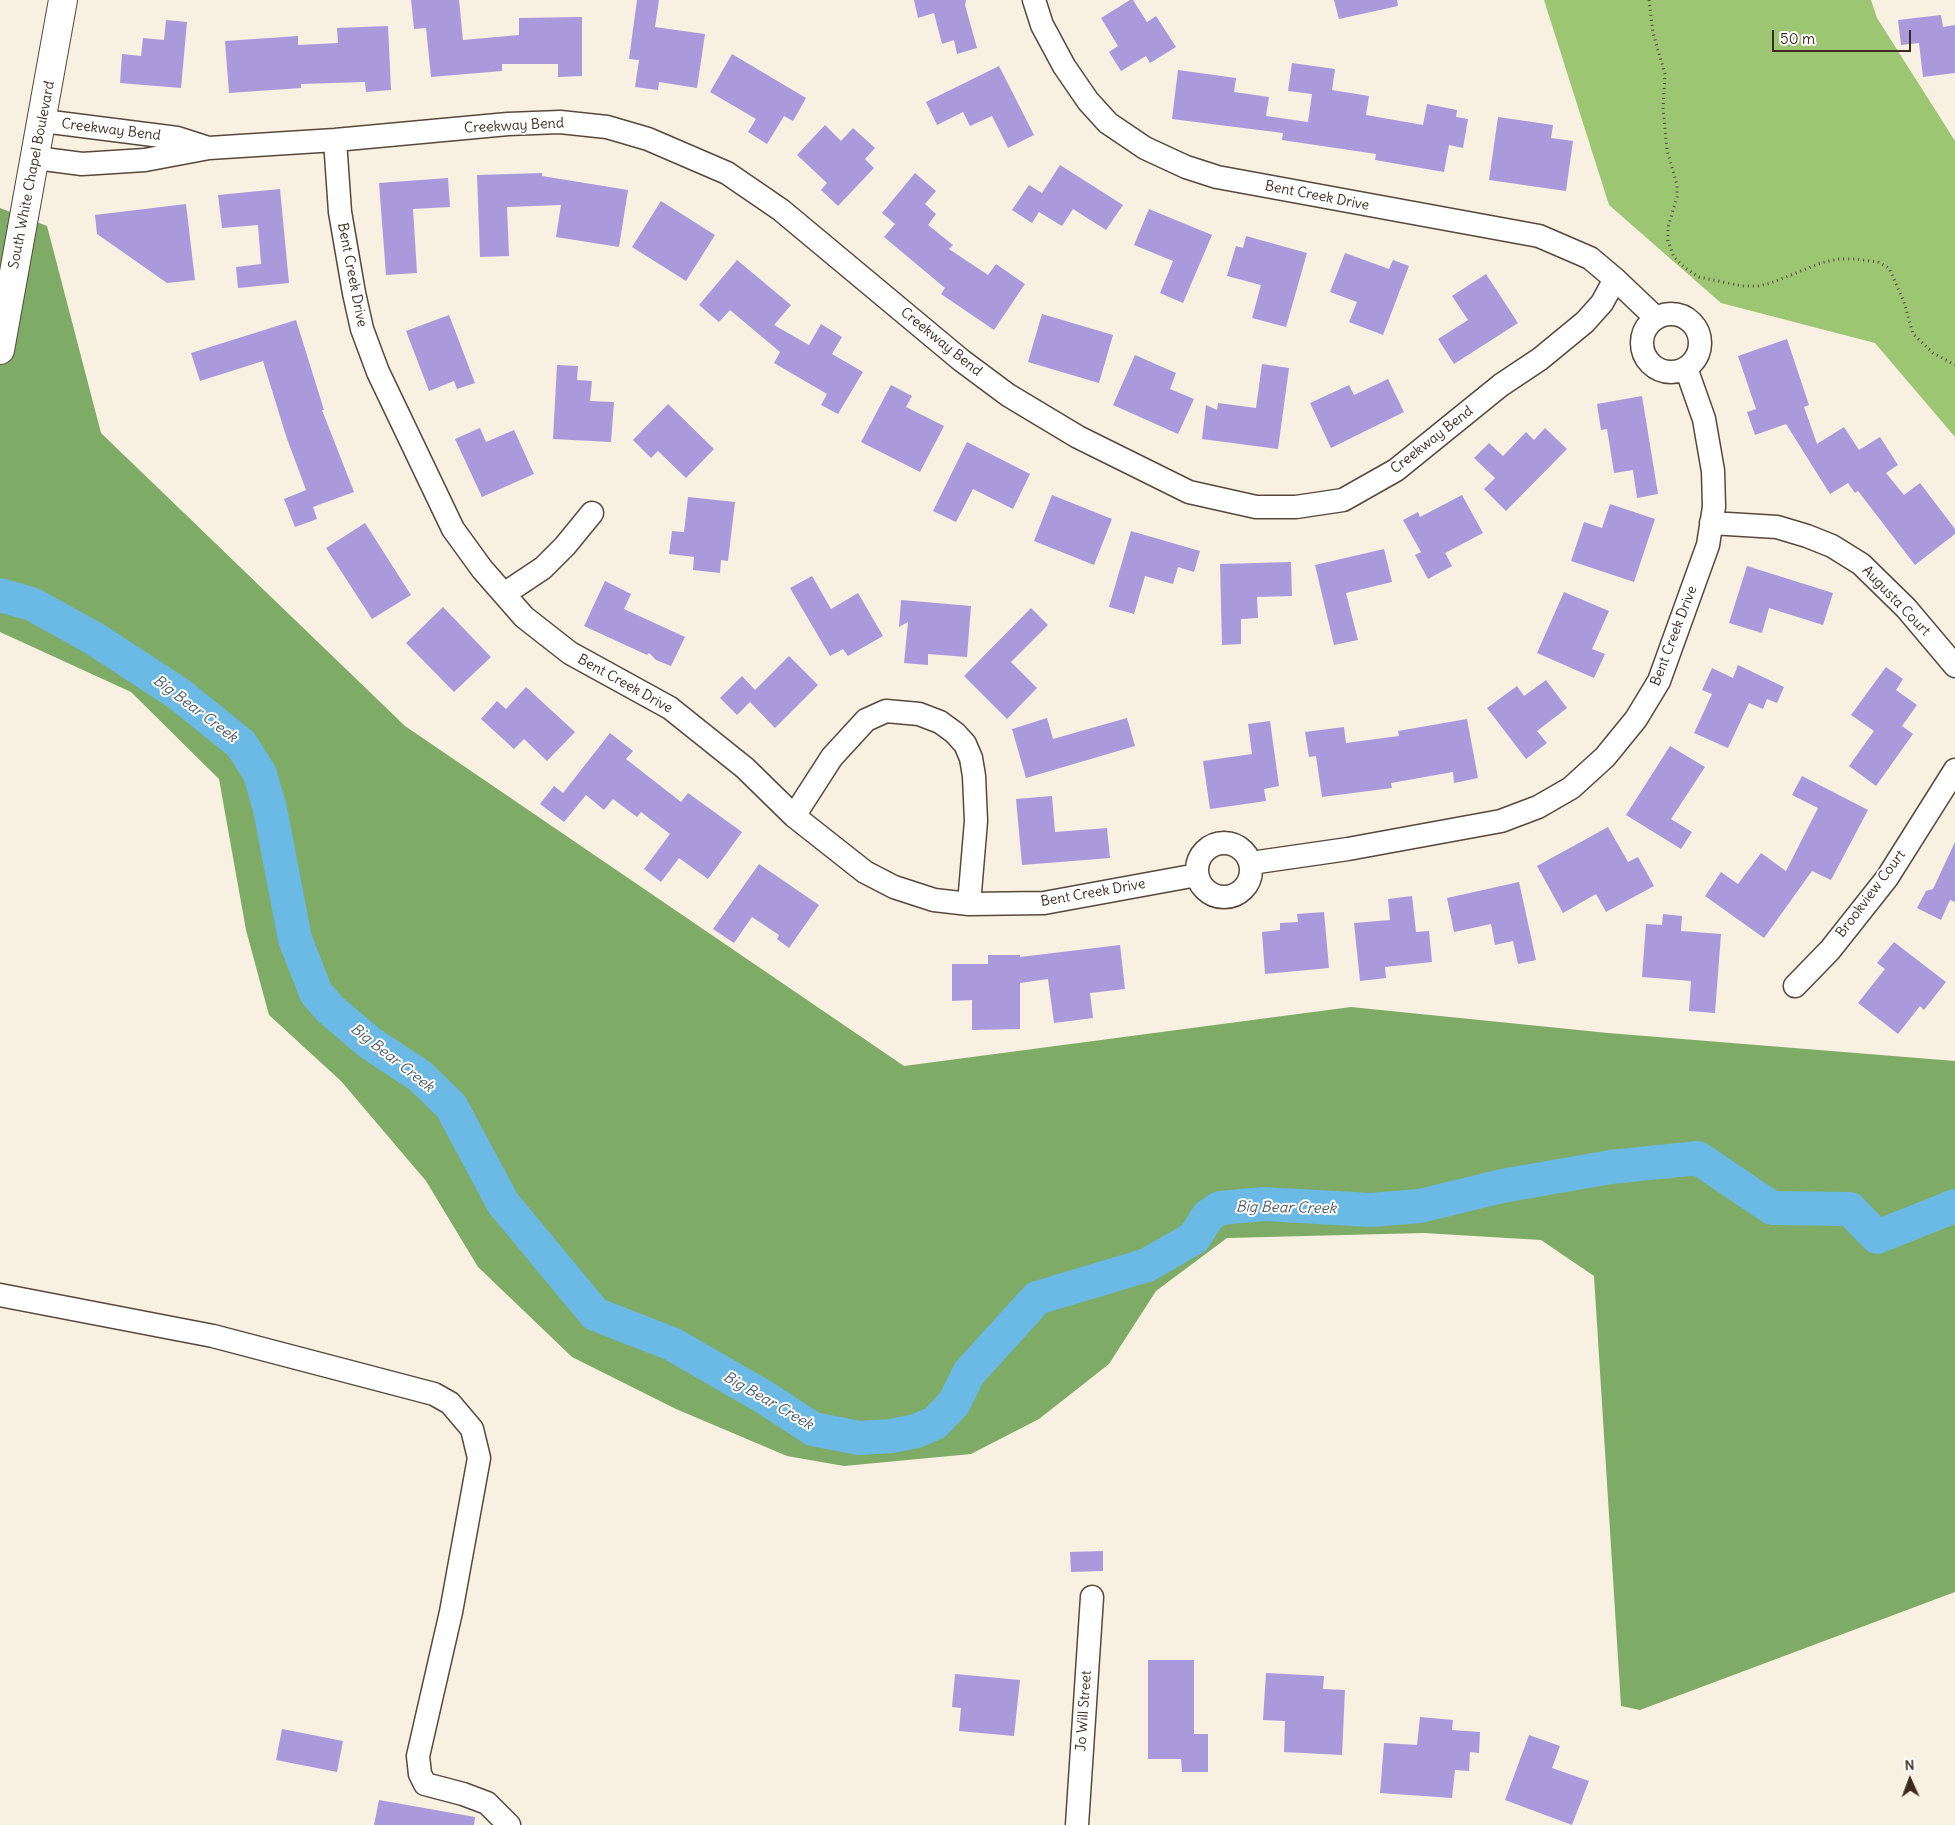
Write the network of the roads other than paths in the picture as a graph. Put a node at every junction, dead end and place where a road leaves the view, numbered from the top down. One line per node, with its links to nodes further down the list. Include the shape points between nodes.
1 (64, 0): 3 (main road, South White Chapel Boulevard)
2 (1034, 0): 7 (street, Bent Creek Drive, via 1042,25 1088,102 1108,123 1145,148 1217,177 1539,236 1590,258)
3 (43, 121): 5 (street, Creekway Bend, via 177,138); 6 (main road, South White Chapel Boulevard)
4 (335, 140): 5 (street, Creekway Bend); 7 (street, Creekway Bend, via 560,122 607,127 648,139 726,173 781,210 961,360 1008,395 1078,437 1189,492 1256,507 1296,507 1343,500 1396,470 1586,322 1602,303); 13 (street, Bent Creek Drive, via 340,212 354,293 362,329 378,372 453,529)
5 (208, 148): 6 (street, Creekway Bend, via 145,160 82,164)
6 (36, 158): 9 (main road, South White Chapel Boulevard)
7 (1615, 279): 8 (street, Bent Creek Drive)
8 (1656, 318): 10 (street, via 1643,333 1644,354 1658,369 1668,372); 10 (street, via 1665,314 1685,317 1698,332 1698,352)
9 (0, 350)
10 (1686, 368): 12 (street, Bent Creek Drive, via 1704,419 1713,471)
11 (592, 513): 13 (street, via 543,568)
12 (1711, 523): 14 (street, Augusta Court, via 1777,527 1839,551 1861,564 1906,608); 17 (street, Bent Creek Drive, via 1708,545 1659,681 1636,719 1604,757 1571,788 1538,807 1501,821 1348,850)
13 (504, 594): 16 (street, Bent Creek Drive, via 524,617 570,653 670,708 745,768)
14 (1955, 666)
15 (1955, 770): 20 (street, Brookview Court, via 1887,878 1830,950)
16 (794, 816): 19 (street, Bent Creek Drive, via 865,872 894,887 934,900); 19 (street, via 832,757 866,720 886,711 919,714 940,722 964,744 971,758 974,776 976,821)
17 (1251, 863): 18 (street, via 1240,848 1217,844 1202,854); 18 (street, via 1246,888 1230,897 1215,896 1206,891)
18 (1197, 875): 19 (street, Bent Creek Drive, via 1044,903)
19 (969, 904)
20 (1795, 986)
21 (0, 1294): 23 (street, via 213,1336 434,1394 450,1403 472,1429 479,1458 418,1756 420,1774 425,1784 487,1803)
22 (1092, 1597): 24 (street, Jo Will Street)
23 (509, 1825)
24 (1077, 1825)

